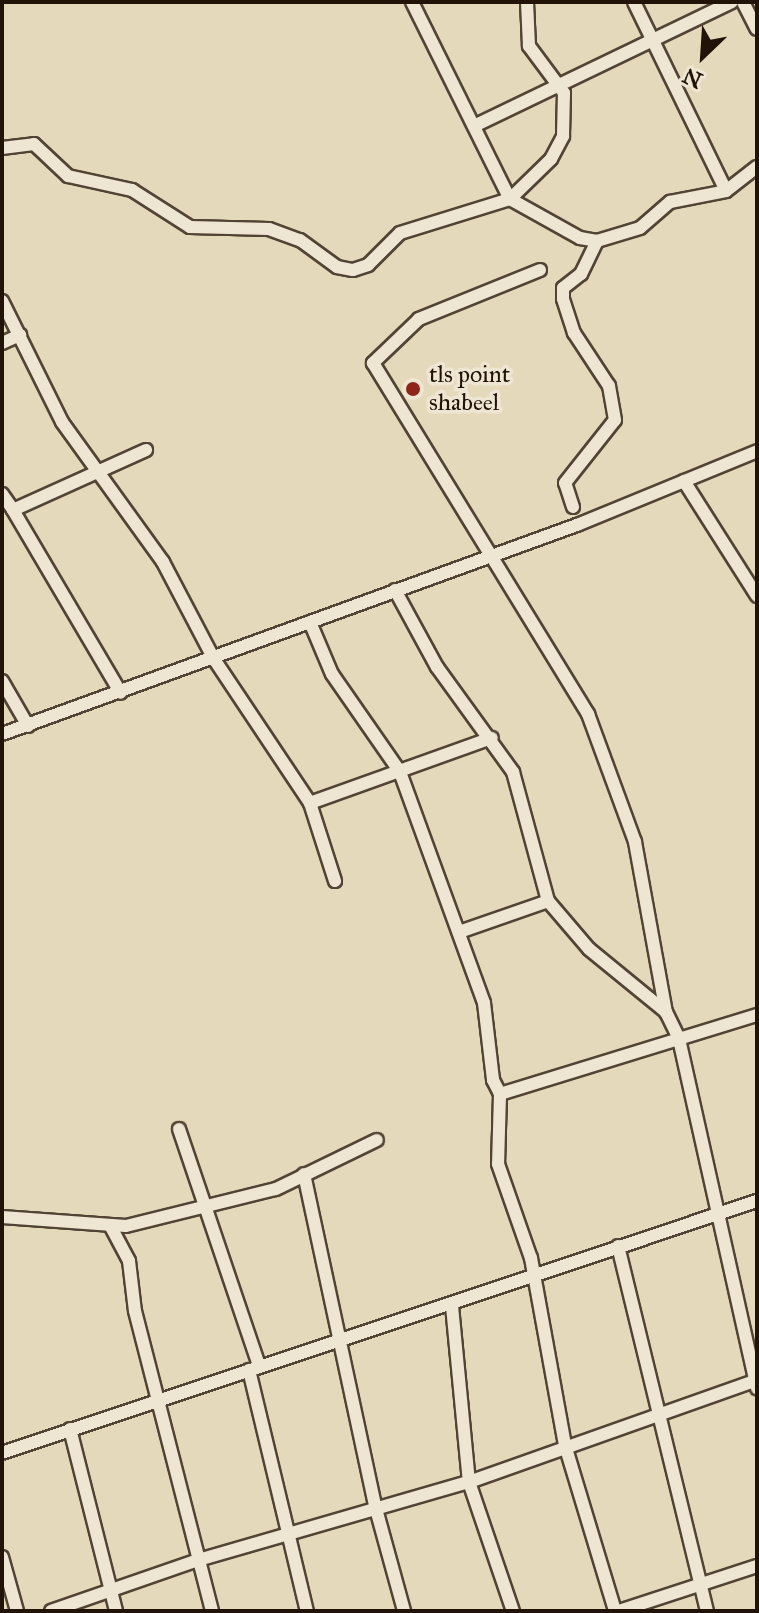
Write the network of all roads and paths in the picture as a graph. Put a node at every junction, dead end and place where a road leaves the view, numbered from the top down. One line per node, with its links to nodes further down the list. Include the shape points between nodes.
1 (412, 2): 8 (street)
2 (527, 2): 7 (street, via 529,46)
3 (634, 2): 11 (street)
4 (732, 2): 7 (street)
5 (743, 2): 6 (street)
6 (757, 29)
7 (558, 85): 8 (street); 12 (street, via 566,113 563,136 530,185)
8 (474, 126): 12 (street)
9 (2, 148): 12 (street, via 34,144 68,176 132,190 190,227 269,229 300,240 337,267 353,270 368,265 400,233)
10 (757, 167): 11 (street)
11 (726, 191): 13 (street, via 670,202 640,228)
12 (510, 199): 13 (street)
13 (597, 241): 23 (street, via 581,274 563,288 563,299 574,333 609,386 615,420 565,483)
14 (540, 270): 25 (street, via 419,319 373,363)
15 (2, 301): 16 (street)
16 (20, 335): 17 (street); 20 (street)
17 (2, 343)
18 (146, 450): 20 (street)
19 (757, 451): 21 (street)
20 (92, 470): 24 (street); 29 (street, via 163,562)
21 (684, 481): 25 (street); 27 (street)
22 (2, 494): 24 (street)
23 (573, 507)
24 (13, 510): 31 (street)
25 (494, 554): 26 (street); 40 (street, via 588,714 635,842)
26 (395, 590): 28 (street); 34 (street, via 437,667)
27 (757, 596)
28 (310, 622): 29 (street); 35 (street, via 339,685)
29 (214, 659): 31 (street); 36 (street)
30 (2, 681): 32 (street)
31 (121, 693): 32 (street)
32 (28, 726): 33 (street)
33 (2, 734)
34 (492, 738): 35 (street); 38 (street, via 521,794)
35 (400, 772): 36 (street); 39 (street)
36 (310, 803): 37 (street)
37 (335, 881)
38 (548, 901): 39 (street); 40 (street, via 589,949)
39 (462, 931): 43 (street, via 490,1022 493,1080)
40 (666, 1012): 42 (street)
41 (757, 1015): 42 (street)
42 (679, 1039): 43 (street); 49 (street)
43 (500, 1094): 53 (street, via 498,1164)
44 (179, 1129): 48 (street)
45 (377, 1140): 46 (street)
46 (304, 1174): 48 (street, via 276,1189); 55 (street)
47 (757, 1201): 49 (street)
48 (207, 1206): 51 (street); 56 (street)
49 (721, 1216): 52 (street); 57 (street)
50 (2, 1217): 51 (street)
51 (111, 1227): 58 (street, via 129,1261 135,1311)
52 (618, 1246): 53 (street); 59 (street)
53 (532, 1274): 54 (street, via 514,1287); 61 (street)
54 (452, 1306): 55 (street); 63 (street)
55 (342, 1341): 56 (street); 64 (street)
56 (254, 1368): 58 (street); 65 (street)
57 (756, 1383): 59 (street)
58 (159, 1398): 60 (street); 67 (street)
59 (660, 1410): 61 (street); 69 (street)
60 (70, 1429): 62 (street); 70 (street)
61 (565, 1445): 63 (street); 78 (street)
62 (2, 1453)
63 (469, 1482): 64 (street); 77 (street)
64 (376, 1509): 65 (street); 76 (street)
65 (289, 1534): 67 (street); 75 (street)
66 (2, 1557): 71 (street)
67 (198, 1560): 70 (street); 74 (street)
68 (757, 1566): 69 (street)
69 (699, 1586): 78 (street); 79 (street)
70 (110, 1591): 72 (street); 73 (street)
71 (17, 1611)
72 (51, 1611)
73 (116, 1611)
74 (212, 1611)
75 (307, 1611)
76 (404, 1611)
77 (513, 1611)
78 (617, 1611)
79 (707, 1611)

